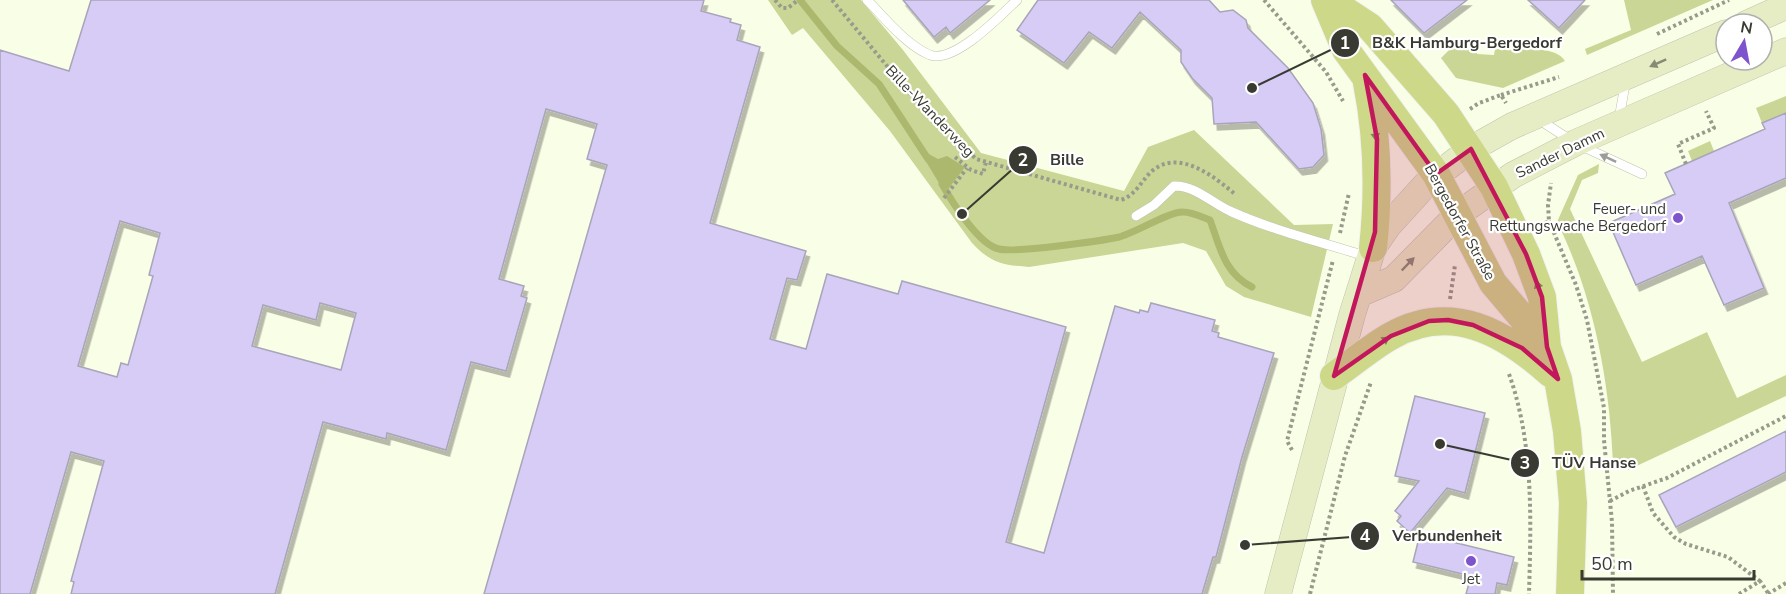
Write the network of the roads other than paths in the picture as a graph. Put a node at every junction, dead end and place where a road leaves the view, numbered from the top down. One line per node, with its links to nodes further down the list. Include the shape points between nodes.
1 (867, 0): 2 (lane, via 913,44 941,57 965,45)
2 (1017, 0)
3 (1327, 0): 6 (main road, Bergedorfer Straße, via 1346,50); 11 (main road, Bergedorfer Straße, via 1370,27 1446,114)
4 (1714, 38): 7 (main road, one-way to 7)
5 (1786, 51): 9 (main road, Sander Damm)
6 (1365, 75): 12 (main road, Bergedorfer Straße); 17 (main road, one-way to 17, via 1377,147)
7 (1627, 77): 8 (main road); 9 (lane)
8 (1534, 117): 10 (lane); 11 (main road)
9 (1618, 124): 10 (main road, Sander Damm)
10 (1575, 143): 13 (lane, one-way to 10); 14 (main road, Sander Damm)
11 (1471, 149): 12 (main road); 14 (main road, Bergedorfer Straße)
12 (1436, 174): 15 (main road, Bergedorfer Straße); 17 (main road, via 1406,205)
13 (1642, 174)
14 (1494, 187): 15 (main road, Sander Damm); 19 (main road, Bergedorfer Straße, one-way to 14, via 1542,297)
15 (1457, 215): 18 (main road, Sander Damm, one-way to 15, via 1394,279); 19 (main road, Bergedorfer Straße, via 1493,283)
16 (1136, 216): 17 (lane, via 1174,186 1184,186 1230,211 1304,240)
17 (1372, 253): 18 (main road)
18 (1359, 294): 20 (main road)
19 (1547, 347): 21 (main road, Bergedorfer Straße)
20 (1334, 376): 21 (main road, one-way to 21, via 1391,336 1429,321 1448,320 1473,325 1522,348); 22 (main road)
21 (1558, 379): 23 (main road, Bergedorfer Straße, via 1573,503)
22 (1278, 594)
23 (1570, 594)

